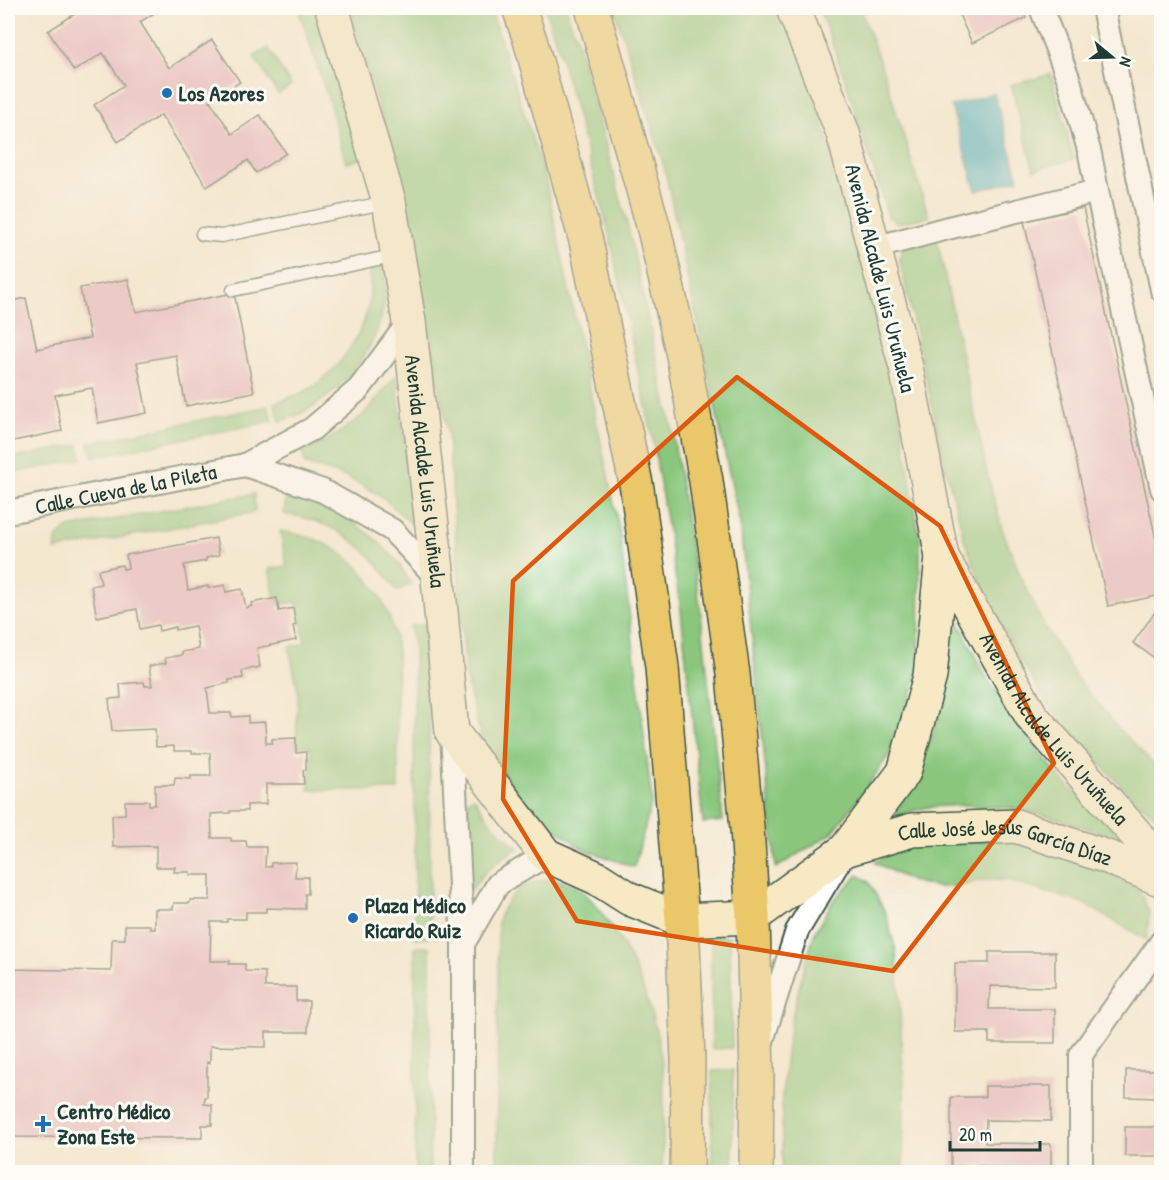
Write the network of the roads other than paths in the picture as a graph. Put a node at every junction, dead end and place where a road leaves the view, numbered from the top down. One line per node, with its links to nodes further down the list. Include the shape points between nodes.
1 (332, 8): 8 (street, Avenida Alcalde Luis Uruñuela)
2 (519, 8): 26 (main road, via 586,241 637,489 662,667)
3 (592, 8): 25 (main road, Avenida Alcalde Luis Uruñuela, via 654,229 704,469 733,674)
4 (793, 8): 10 (street, Avenida Alcalde Luis Uruñuela, via 843,133)
5 (1041, 8): 7 (street, via 1069,80)
6 (1102, 8): 13 (street)
7 (1096, 191): 10 (street); 16 (street)
8 (389, 202): 9 (lane, via 221,236); 11 (street, Avenida Alcalde Luis Uruñuela)
9 (202, 234)
10 (874, 248): 18 (street, Avenida Alcalde Luis Uruñuela, via 906,367)
11 (398, 255): 12 (lane); 14 (street, Avenida Alcalde Luis Uruñuela)
12 (233, 290)
13 (1161, 290)
14 (409, 322): 15 (street, via 359,389 312,429); 19 (street, Avenida Alcalde Luis Uruñuela)
15 (245, 465): 17 (street, Calle Cueva de la Pileta); 19 (street, via 323,491 392,530)
16 (1161, 489)
17 (8, 512)
18 (942, 557): 21 (street, Avenida Alcalde Luis Uruñuela, via 930,676 904,772); 23 (street, Avenida Alcalde Luis Uruñuela, via 1032,717)
19 (438, 579): 20 (street, Avenida Alcalde Luis Uruñuela)
20 (452, 732): 22 (street); 28 (street, Avenida Alcalde Luis Uruñuela)
21 (845, 850): 24 (street, Calle José Jesús García Díaz, via 912,830 1016,826); 25 (street, Avenida Alcalde Luis Uruñuela); 29 (street, Avenida Alcalde Luis Uruñuela, via 797,931)
22 (546, 855): 26 (street, via 597,878 630,899); 28 (street, via 498,884)
23 (1161, 860)
24 (1161, 880)
25 (753, 917): 26 (street); 29 (main road, Avenida Alcalde Luis Uruñuela)
26 (682, 920): 31 (main road, via 688,1059)
27 (1161, 941): 33 (street, via 1081,1055)
28 (463, 944): 30 (street, Avenida Alcalde Luis Uruñuela)
29 (756, 1059): 32 (main road, Avenida Alcalde Luis Uruñuela)
30 (463, 1173)
31 (687, 1173)
32 (756, 1173)
33 (1081, 1173)

